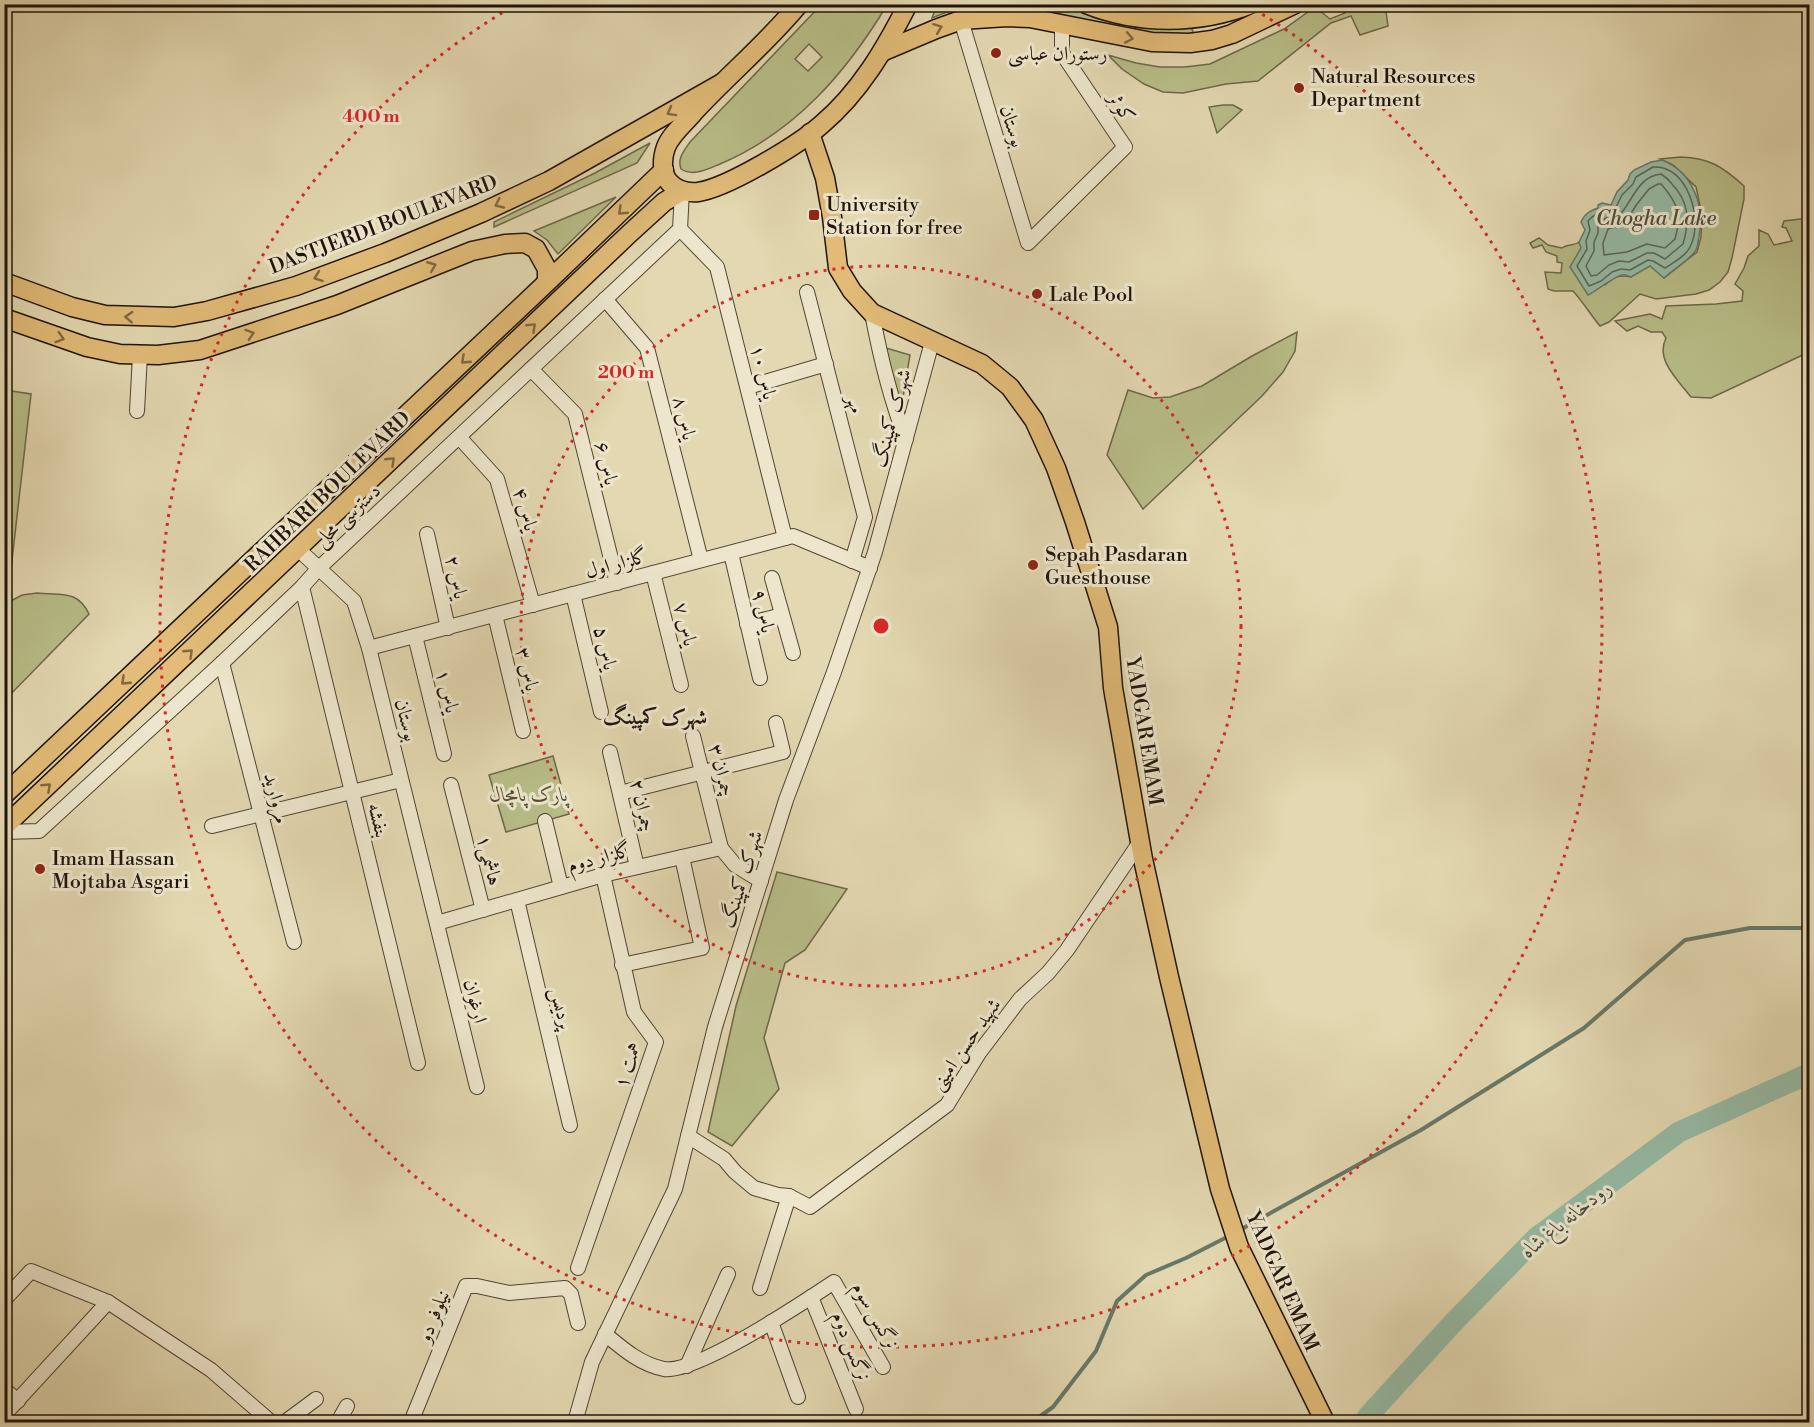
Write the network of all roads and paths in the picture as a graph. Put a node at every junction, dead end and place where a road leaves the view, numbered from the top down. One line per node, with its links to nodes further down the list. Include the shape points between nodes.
1 (799, 4): 12 (main road)
2 (908, 4): 11 (main road)
3 (1086, 4): 8 (main road, via 1155,20)
4 (1252, 4): 8 (main road)
5 (1295, 4): 10 (main road, via 1232,34)
6 (1022, 11): 7 (main road, via 1007,17); 9 (main road)
7 (961, 20): 11 (main road, one-way to 7); 14 (street, بوستان, via 1028,243)
8 (1186, 20): 10 (main road, via 1199,30)
9 (1062, 24): 10 (main road, one-way to 10, via 1152,42); 14 (street, کوثر, via 1062,53)
10 (1190, 43)
11 (884, 51): 13 (main road, via 860,85)
12 (722, 83): 15 (main road, via 673,135 666,146); 18 (main road, DASTJERDI BOULEVARD, one-way to 18, via 549,181 481,213 296,286 207,311 174,317 105,315)
13 (810, 133): 16 (main road, via 722,184 698,192); 22 (main road, YADGAR EMAM, via 825,178 838,268)
14 (1125, 147)
15 (664, 170): 16 (main road, via 671,184); 19 (main road, RAHBARI BOULEVARD, one-way to 19)
16 (682, 191): 17 (street); 34 (main road, RAHBARI BOULEVARD, one-way to 16, via 625,237)
17 (680, 229): 21 (street, دسترسی محلی); 28 (street, یاس ۱۰, via 717,267)
18 (4, 282)
19 (547, 282): 25 (main road, one-way to 19, via 200,350 338,305 472,250 505,244 525,243 536,249 547,269); 67 (main road, RAHBARI BOULEVARD, one-way to 67)
20 (807, 292): 26 (street, مهر)
21 (606, 299): 27 (street, دسترسی محلی); 36 (street, یاس ۸, via 647,348)
22 (872, 313): 24 (main road, YADGAR EMAM); 31 (street)
23 (4, 318): 25 (main road, one-way to 25, via 87,347)
24 (932, 342): 31 (street, شهرک کمپینگ); 72 (main road, YADGAR EMAM, via 982,364 1010,387 1034,420 1056,468 1108,627 1113,688)
25 (140, 354): 29 (street)
26 (826, 364): 28 (street); 37 (street, مهر, via 865,517)
27 (531, 369): 30 (street, دسترسی محلی); 42 (street, یاس ۶, via 574,414)
28 (748, 387): 33 (street, یاس ۱۰)
29 (137, 411)
30 (459, 436): 39 (street, دسترسی محلی); 45 (street, یاس ۴, via 498,479)
31 (906, 439): 38 (street, شهرک کمپینگ)
32 (427, 534): 49 (street, یاس ۲)
33 (785, 538): 35 (street, گلزار اول); 37 (street, گلزار اول, via 793,536)
34 (298, 549): 39 (street, بوستان); 71 (main road, RAHBARI BOULEVARD, one-way to 34)
35 (730, 553): 36 (street, گلزار اول); 48 (street, یاس ۹)
36 (701, 560): 40 (street, گلزار اول)
37 (852, 561): 38 (street, گلزار اول)
38 (870, 568): 77 (street, شهرک کمپینگ, via 786,800)
39 (318, 569): 43 (street, دسترسی محلی); 51 (street, بوستان, via 354,601)
40 (653, 573): 42 (street, گلزار اول); 55 (street, یاس ۷)
41 (772, 578): 47 (street)
42 (617, 582): 44 (street, گلزار اول)
43 (302, 587): 53 (street, دسترسی محلی); 65 (street, بنفشه)
44 (573, 594): 45 (street, گلزار اول); 56 (street, یاس ۵)
45 (533, 605): 46 (street, گلزار اول)
46 (495, 615): 49 (street, گلزار اول); 58 (street, یاس ۳)
47 (782, 615): 48 (street); 52 (street)
48 (747, 624): 54 (street, یاس ۹)
49 (448, 628): 50 (street, گلزار اول)
50 (415, 636): 51 (street, گلزار اول); 61 (street, یاس ۱)
51 (369, 648): 63 (street, بوستان)
52 (793, 653)
53 (222, 663): 68 (street, مروارید); 71 (street, دسترسی محلی, via 39,831)
54 (760, 678)
55 (681, 685)
56 (601, 712)
57 (776, 723): 62 (street, via 783,752)
58 (523, 731)
59 (693, 736): 62 (street, چمران ۳)
60 (610, 752): 66 (street, چمران ۲)
61 (444, 754)
62 (703, 773): 66 (street); 73 (street, چمران ۳)
63 (401, 780): 65 (street); 81 (street, بوستان)
64 (451, 785): 80 (street, هاشمی۱)
65 (352, 792): 68 (street); 84 (street, بنفشه)
66 (620, 793): 75 (street, چمران ۲)
67 (4, 795)
68 (261, 813): 70 (street); 82 (street, مروارید)
69 (545, 820): 78 (street)
70 (212, 826)
71 (4, 830)
72 (1140, 842): 88 (street, شهید حسن امینی, via 1067,950 1020,999 979,1053 947,1106 810,1207); 107 (main road, YADGAR EMAM, via 1168,977 1234,1233)
73 (721, 848): 74 (street, گلزار دوم); 77 (street, via 735,865)
74 (682, 857): 75 (street, گلزار دوم); 83 (street, via 702,948)
75 (638, 867): 76 (street, گلزار دوم)
76 (603, 875): 78 (street, گلزار دوم); 83 (street, همت ۱)
77 (761, 881): 87 (street, شهرک کمپینگ, via 715,1027)
78 (561, 887): 79 (street, گلزار دوم)
79 (517, 900): 80 (street, گلزار دوم); 86 (street, پردیس)
80 (483, 910): 81 (street, گلزار دوم)
81 (437, 923): 85 (street, ارغوان)
82 (294, 942)
83 (622, 965): 89 (street, همت ۱, via 634,1012 657,1042)
84 (418, 1063)
85 (477, 1087)
86 (570, 1125)
87 (688, 1136): 88 (street, شهید حسن امینی, via 724,1159 754,1188); 97 (street, شهرک کمپینگ, via 675,1189)
88 (789, 1196): 91 (street)
89 (578, 1269)
90 (728, 1274): 98 (street)
91 (760, 1288)
92 (811, 1298): 95 (street); 99 (street, نرگس سوم, via 834,1282); 105 (street, نرگس دوم)
93 (4, 1300): 94 (street, via 31,1271)
94 (108, 1302): 103 (street); 108 (street, via 211,1370)
95 (771, 1322): 98 (street); 101 (street)
96 (578, 1323): 111 (street, نیلوفر دو, via 571,1294 565,1288 510,1293 466,1286)
97 (605, 1334): 98 (street, via 644,1363 666,1369); 112 (street, شهرک کمپینگ, via 592,1362)
98 (687, 1366)
99 (883, 1367)
100 (4, 1389): 103 (street)
101 (798, 1397)
102 (316, 1399): 109 (street)
103 (18, 1401): 106 (street)
104 (347, 1406): 110 (street)
105 (856, 1409)
106 (4, 1415)
107 (1324, 1420)
108 (271, 1422)
109 (285, 1422)
110 (338, 1422)
111 (411, 1422)
112 (576, 1422)

